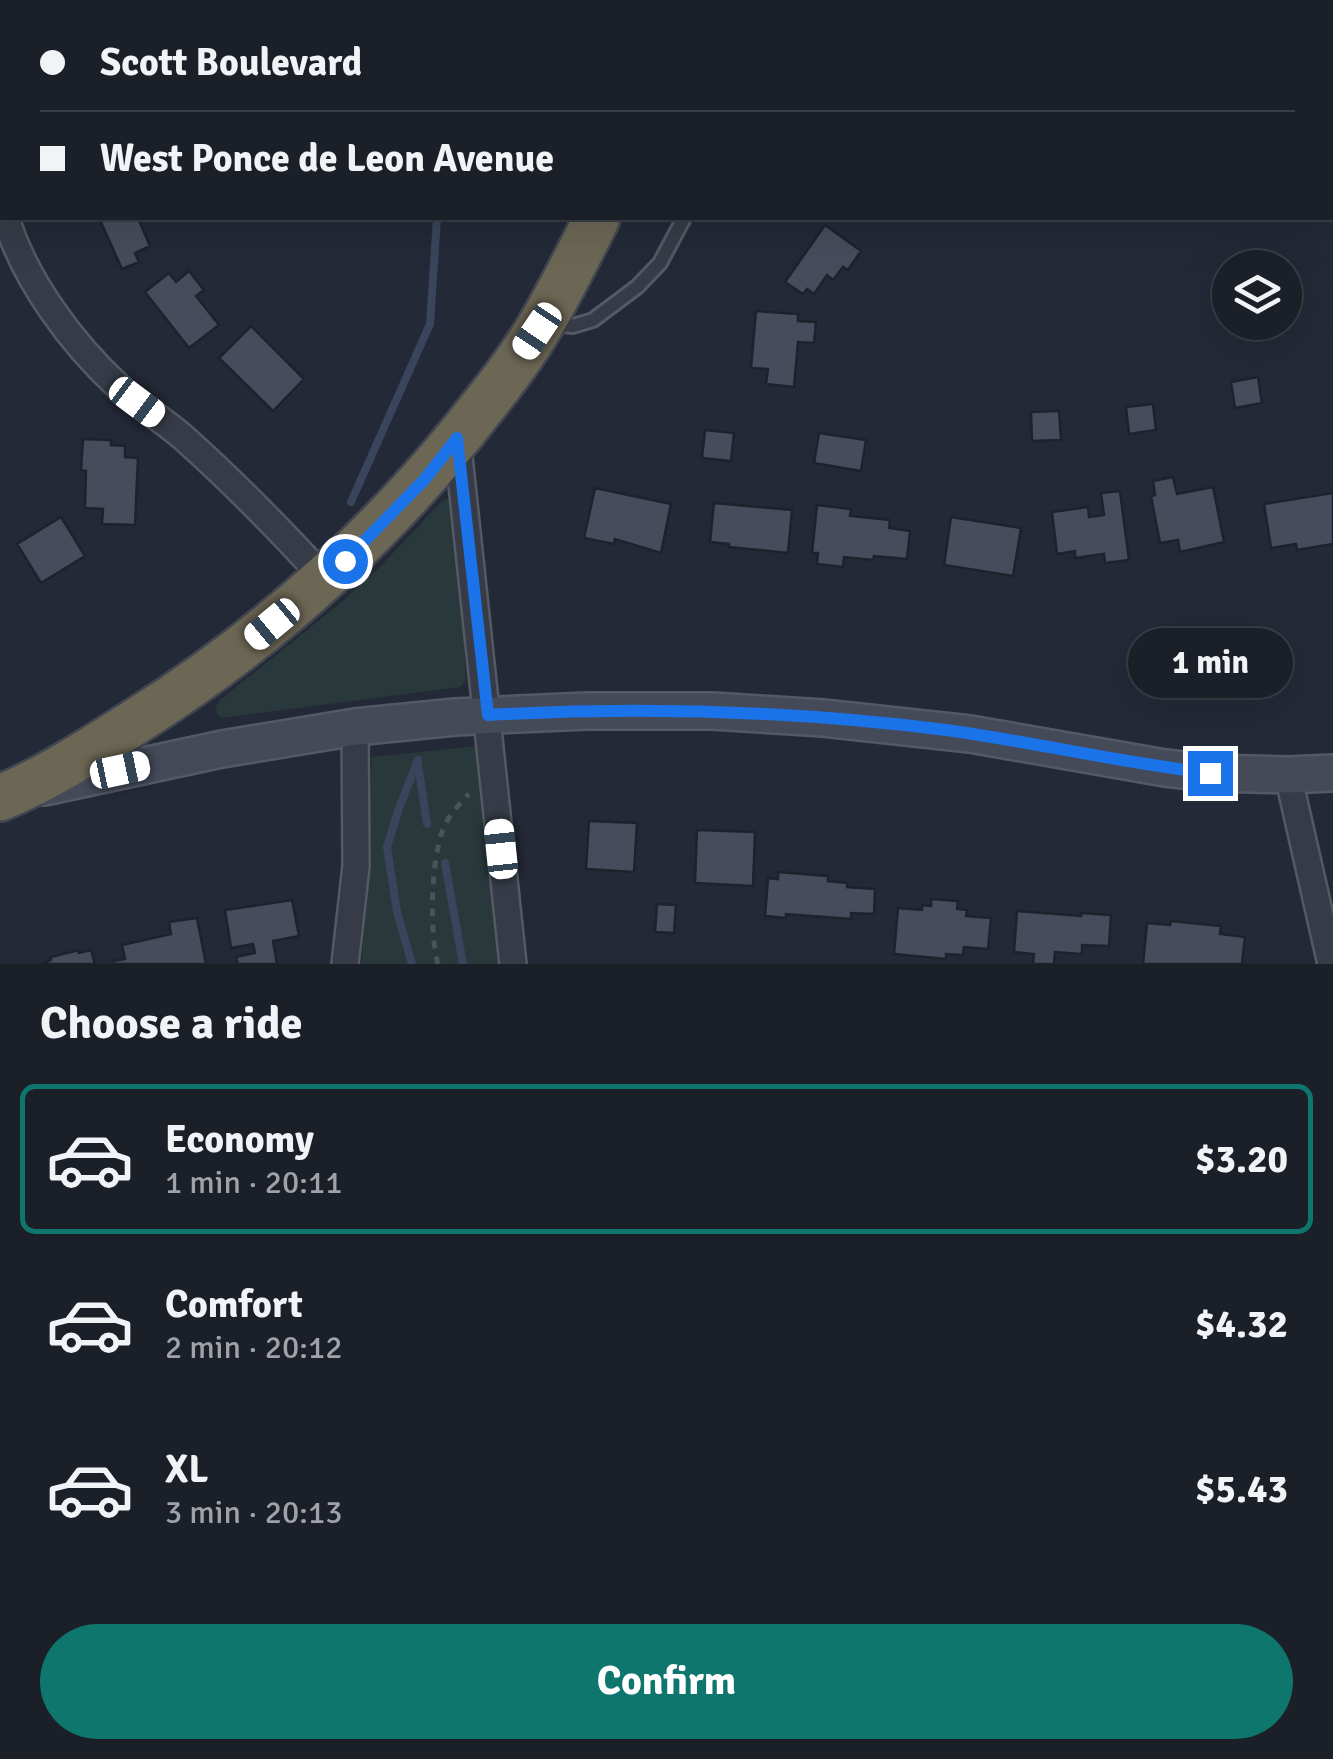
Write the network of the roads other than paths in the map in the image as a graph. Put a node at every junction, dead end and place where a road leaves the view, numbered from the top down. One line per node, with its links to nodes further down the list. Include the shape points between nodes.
1 (7, 220): 6 (street, via 39,288 89,359 183,437)
2 (596, 220): 4 (highway)
3 (683, 220): 4 (lane, via 660,263 593,320)
4 (542, 323): 5 (highway)
5 (457, 438): 6 (highway); 7 (street)
6 (325, 580): 11 (highway, via 206,676)
7 (488, 715): 8 (main road); 10 (main road, via 713,710 822,718 957,732 1165,768); 13 (street)
8 (354, 727): 11 (main road); 12 (street, via 356,866)
9 (1333, 773): 10 (main road)
10 (1288, 776): 14 (street)
11 (2, 797)
12 (345, 964)
13 (512, 964)
14 (1331, 964)

